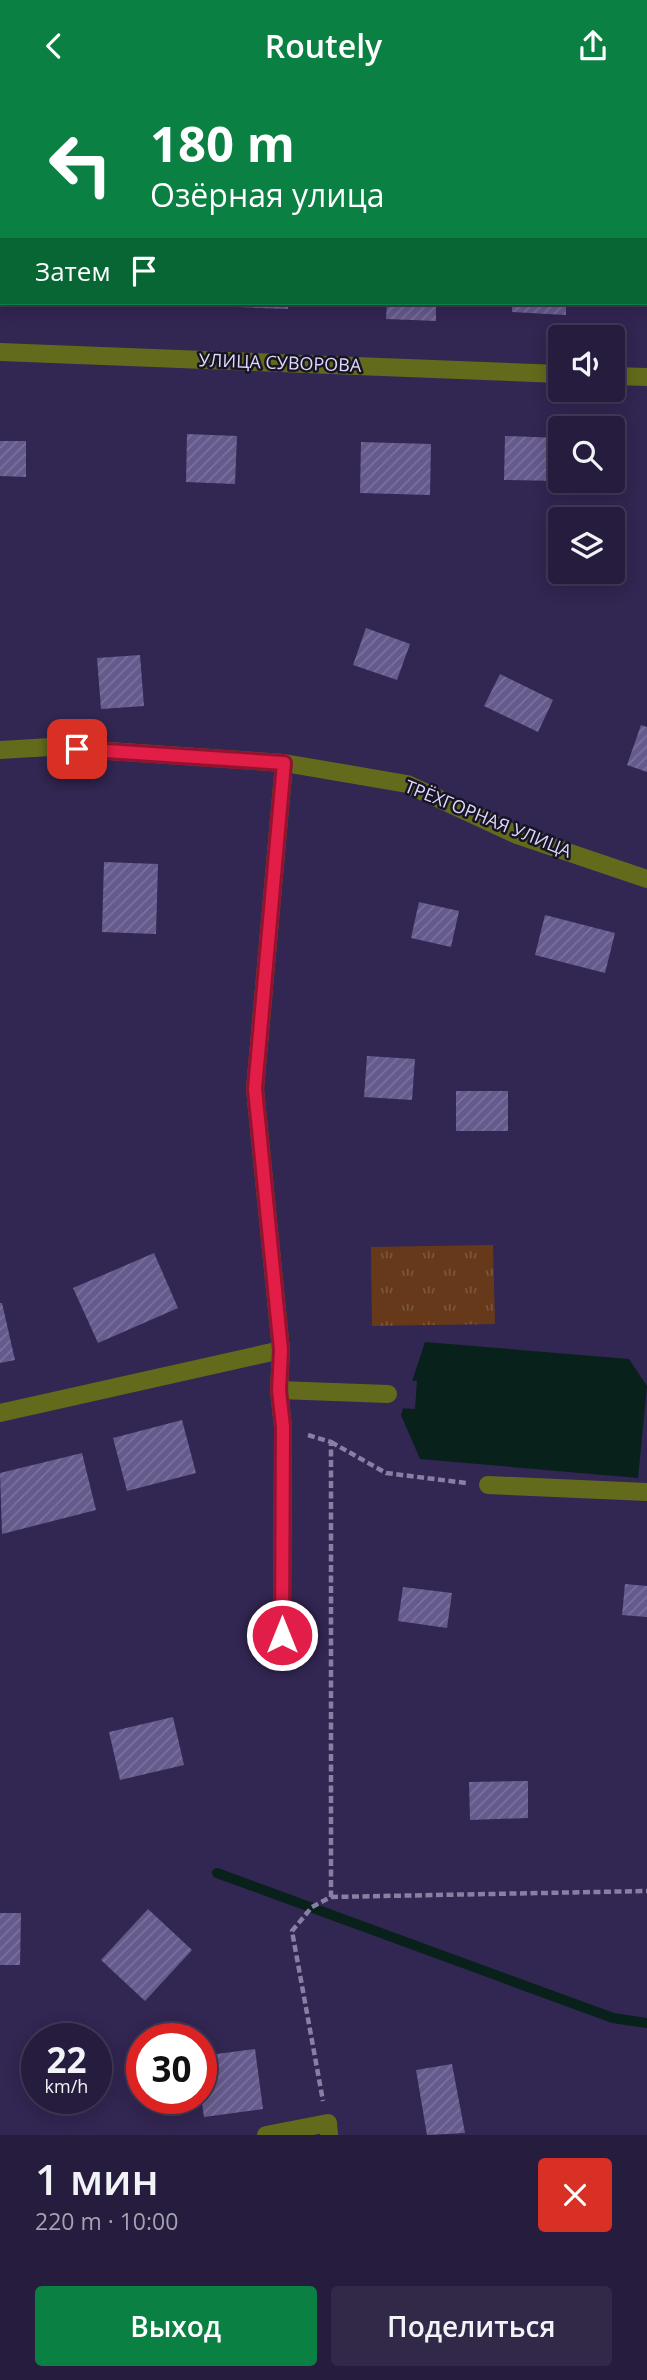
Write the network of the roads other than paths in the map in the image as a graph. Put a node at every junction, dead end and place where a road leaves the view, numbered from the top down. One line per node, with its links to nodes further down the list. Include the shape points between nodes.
1 (0, 352): 2 (street, УЛИЦА СУВОРОВА)
2 (548, 374)
3 (625, 376): 4 (street)
4 (647, 377)
5 (0, 750): 6 (street, ТРЁХГОРНАЯ УЛИЦА, via 50,747)
6 (284, 763): 7 (street, ТРЁХГОРНАЯ УЛИЦА, via 407,784 517,835); 8 (street, via 255,1089)
7 (647, 879)
8 (281, 1350): 9 (street); 11 (street)
9 (279, 1390): 10 (street); 14 (street, via 283,1427)
10 (388, 1394)
11 (0, 1413)
12 (488, 1485): 13 (street)
13 (647, 1492)
14 (282, 1635)
15 (328, 2129): 16 (street)
16 (265, 2135)

